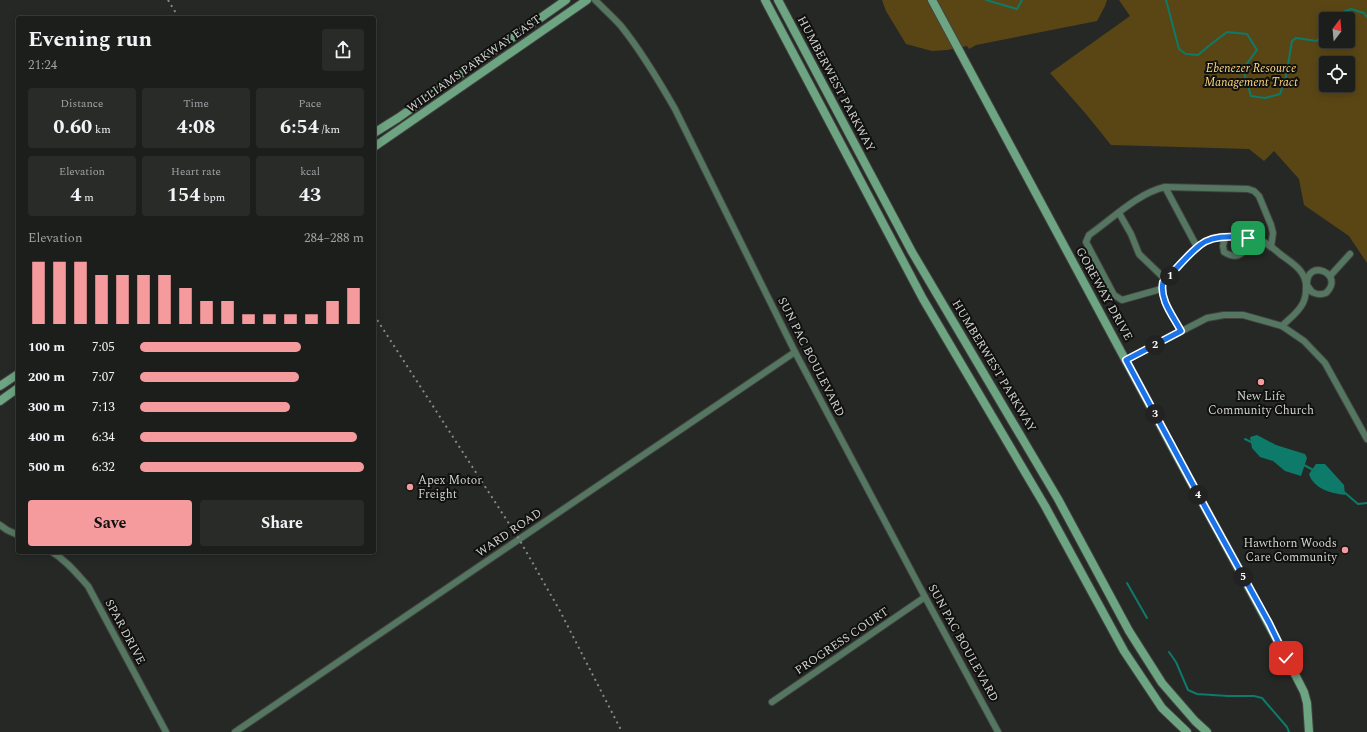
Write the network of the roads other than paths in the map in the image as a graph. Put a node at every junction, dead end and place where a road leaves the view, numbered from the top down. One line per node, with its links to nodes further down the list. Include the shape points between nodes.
1 (566, 0): 7 (main road, WILLIAMS PARKWAY EAST)
2 (587, 0): 8 (main road, WILLIAMS PARKWAY EAST)
3 (595, 0): 24 (street, SUN PAC BOULEVARD, via 621,26 637,47 674,107)
4 (765, 0): 39 (main road, HUMBERWEST PARKWAY, via 923,299 1045,506 1124,651 1162,708)
5 (778, 0): 40 (main road, HUMBERWEST PARKWAY, via 912,252 1058,499 1129,631 1162,683)
6 (932, 0): 25 (main road, GOREWAY DRIVE)
7 (376, 132)
8 (376, 146)
9 (1165, 187): 10 (street, via 1154,190); 13 (street); 14 (street, via 1254,191 1273,229)
10 (1119, 213): 18 (street, via 1139,254); 20 (street, via 1089,235 1086,242 1114,295 1122,300)
11 (1225, 237): 12 (street); 12 (street, via 1224,252 1232,257 1242,253); 13 (street, via 1212,239)
12 (1248, 238): 14 (street, via 1257,239)
13 (1197, 247): 18 (street)
14 (1271, 247): 17 (street)
15 (1350, 254): 16 (street)
16 (1330, 276): 17 (street, via 1327,272 1317,270); 21 (street, via 1331,285 1326,293)
17 (1307, 278): 19 (street); 21 (street, via 1307,285)
18 (1166, 280): 20 (street)
19 (1306, 288): 21 (street); 22 (street, via 1303,304)
20 (1161, 289): 23 (street, via 1164,301)
21 (1312, 292)
22 (1282, 326): 23 (street, via 1243,315 1224,315 1207,318); 30 (street, via 1304,341 1325,363)
23 (1181, 331): 25 (street)
24 (795, 352): 34 (street, SUN PAC BOULEVARD); 37 (street, WARD ROAD)
25 (1126, 360): 41 (main road, GOREWAY DRIVE, via 1304,692)
26 (16, 375): 27 (main road)
27 (0, 386)
28 (16, 389): 29 (main road)
29 (0, 401)
30 (1367, 439)
31 (0, 524): 32 (street)
32 (16, 534)
33 (55, 554): 36 (street, SPAR DRIVE, via 88,586)
34 (925, 597): 35 (street, PROGRESS COURT); 38 (street, SUN PAC BOULEVARD)
35 (772, 702)
36 (166, 732)
37 (235, 732)
38 (998, 732)
39 (1187, 732)
40 (1207, 732)
41 (1309, 732)

